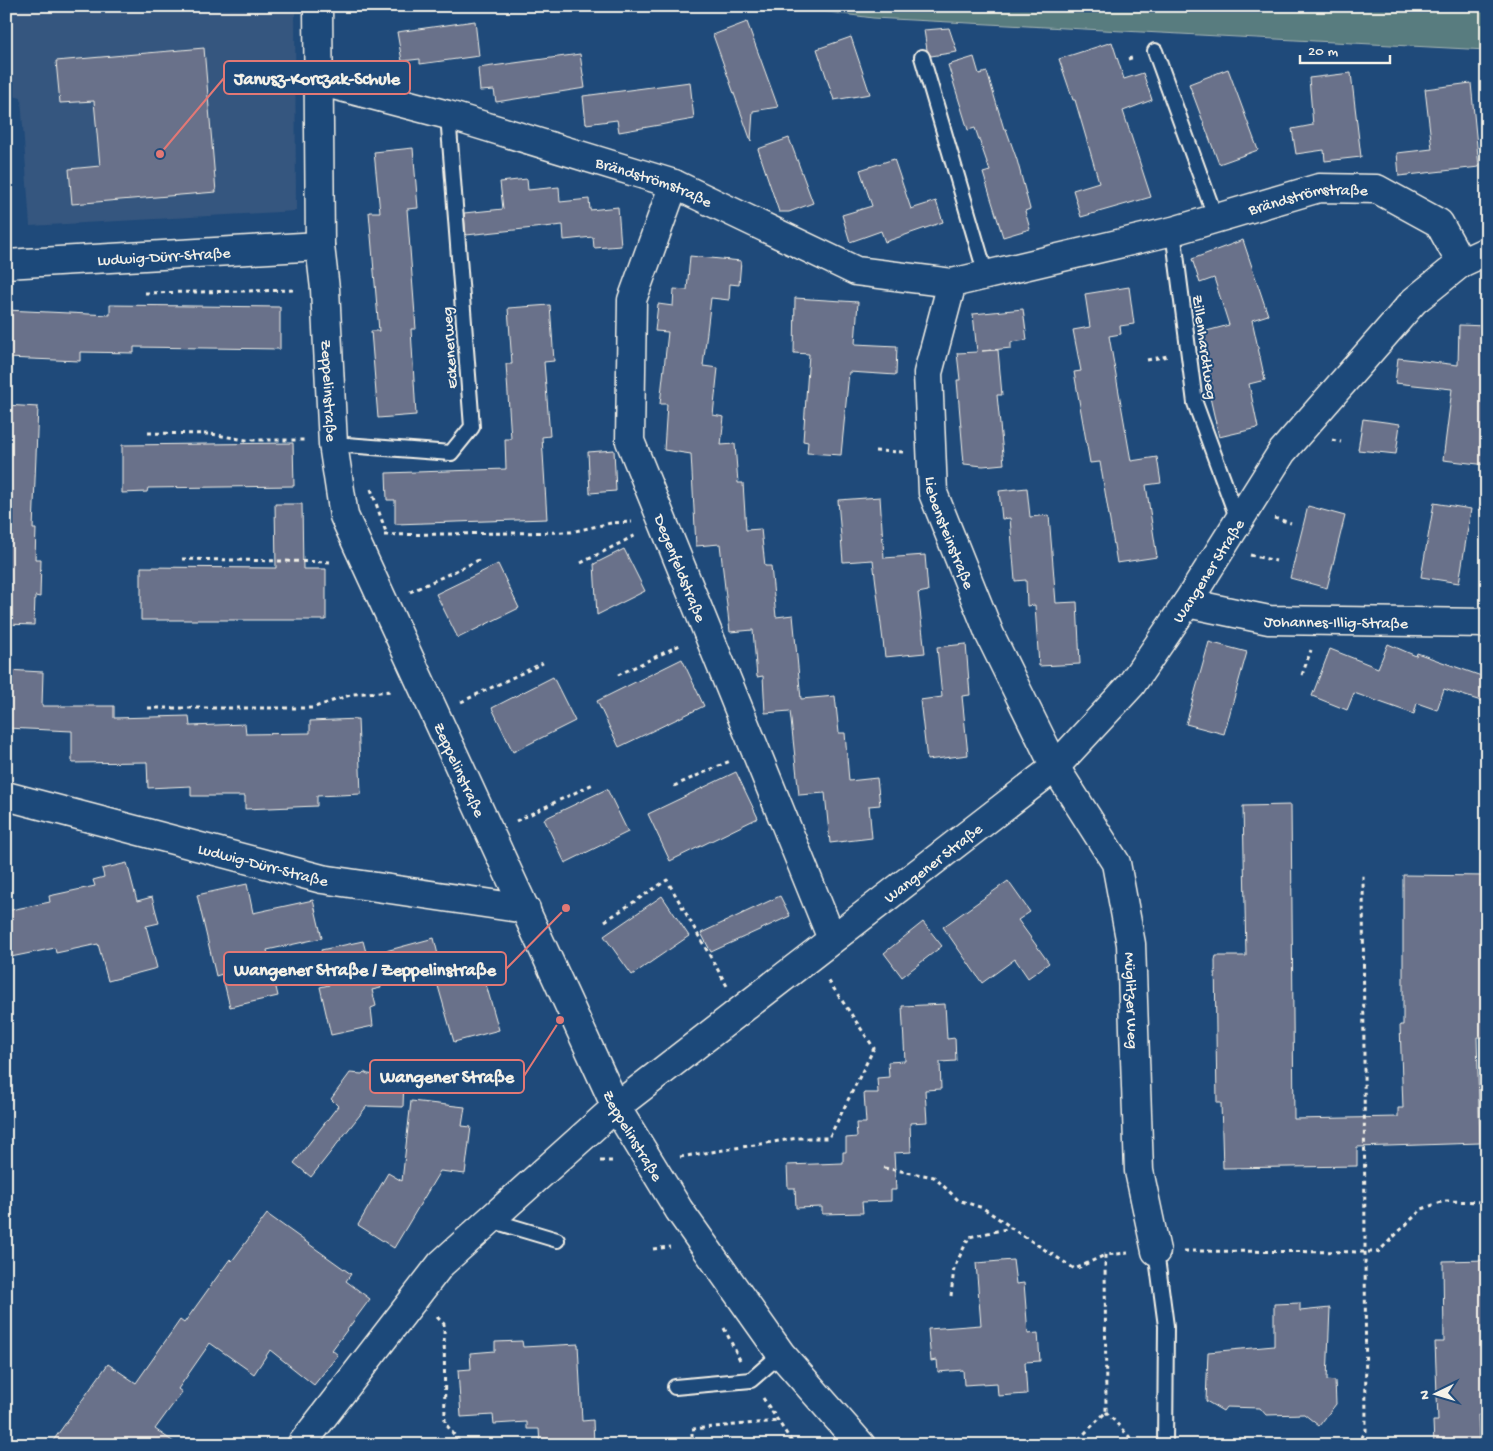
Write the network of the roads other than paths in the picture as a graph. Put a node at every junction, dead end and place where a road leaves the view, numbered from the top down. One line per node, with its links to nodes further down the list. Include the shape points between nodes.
1 (318, 6): 4 (street, Zeppelinstraße)
2 (1155, 51): 7 (lane)
3 (922, 57): 13 (lane)
4 (318, 81): 5 (street, Brändströmstraße); 9 (street, Zeppelinstraße)
5 (448, 115): 6 (street, Brändströmstraße); 15 (lane, Eckenerweg, via 472,427 451,453)
6 (674, 184): 14 (street, Brändströmstraße, via 856,271); 22 (street, Degenfeldstraße, via 632,300 630,441 756,750)
7 (1216, 219): 8 (street, Brändströmstraße); 11 (street, Brändströmstraße, via 1319,188 1377,189 1439,224)
8 (1173, 231): 13 (street, Brändströmstraße); 16 (lane, Zillenhardtweg, via 1195,403)
9 (320, 246): 12 (street, Ludwig-Dürr-Straße); 15 (street, Zeppelinstraße)
10 (1487, 251): 11 (street, Wangener Straße)
11 (1461, 263): 16 (street, Wangener Straße, via 1414,301 1282,452)
12 (6, 264)
13 (986, 275): 14 (street, Brändströmstraße)
14 (952, 283): 19 (street, Liebensteinstraße, via 928,373 933,493 990,635)
15 (333, 442): 21 (street, Zeppelinstraße, via 344,516)
16 (1238, 520): 17 (street, Wangener Straße)
17 (1187, 603): 18 (street, Johannes-Illig-Straße, via 1269,620); 19 (street, Wangener Straße, via 1131,685)
18 (1487, 624)
19 (1055, 767): 22 (street, Wangener Straße); 26 (street, Müglitzer Weg, via 1116,862 1132,944 1139,1171)
20 (6, 796): 21 (street, Ludwig-Dürr-Straße, via 322,879)
21 (526, 909): 23 (street, Zeppelinstraße)
22 (822, 947): 23 (street, Wangener Straße)
23 (616, 1107): 24 (street, Wangener Straße); 27 (street, Zeppelinstraße, via 679,1210)
24 (490, 1220): 25 (lane); 29 (street, Wangener Straße, via 441,1264)
25 (557, 1240)
26 (1156, 1251): 31 (lane, via 1166,1326)
27 (781, 1354): 28 (lane, via 751,1380); 30 (street, Zeppelinstraße)
28 (675, 1387)
29 (301, 1445)
30 (861, 1445)
31 (1166, 1445)

